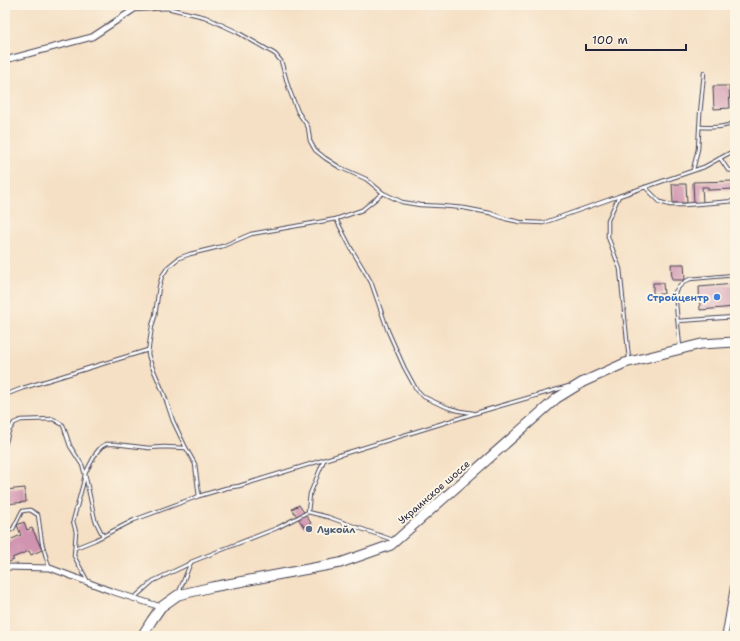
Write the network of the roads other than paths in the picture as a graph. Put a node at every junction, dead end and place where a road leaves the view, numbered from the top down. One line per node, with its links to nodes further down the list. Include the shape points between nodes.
1 (135, 8): 2 (street, via 92,37); 11 (lane, via 167,8 205,17 275,54 281,61 289,89 298,112 308,127 310,141 315,150 339,167 366,179)
2 (5, 60)
3 (704, 73): 5 (lane)
4 (735, 122): 5 (lane, via 724,127)
5 (699, 126): 8 (lane, via 698,149)
6 (735, 150): 7 (lane)
7 (720, 158): 8 (lane); 9 (lane, via 728,170)
8 (693, 171): 10 (lane)
9 (735, 171)
10 (645, 187): 12 (lane); 13 (lane, via 660,202 670,205)
11 (383, 193): 12 (lane, via 402,202 420,206 464,208 520,222 543,223); 14 (lane, via 362,210)
12 (619, 196): 21 (lane, via 608,220 608,237 620,269)
13 (735, 201)
14 (336, 220): 19 (lane, via 251,234 223,246 179,258 162,276); 24 (lane, via 371,282 388,331 416,389 424,397 437,403 460,411)
15 (735, 275): 17 (lane, via 685,281 675,292)
16 (735, 317): 17 (lane)
17 (678, 321): 20 (lane)
18 (735, 342): 20 (highway, Украинское шоссе, via 701,344)
19 (148, 350): 23 (lane); 26 (lane, via 173,421)
20 (680, 350): 21 (highway, Украинское шоссе)
21 (629, 362): 22 (highway, Украинское шоссе)
22 (583, 382): 24 (lane); 33 (highway, Украинское шоссе, via 557,398)
23 (5, 395)
24 (476, 413): 27 (lane)
25 (5, 445): 28 (lane, via 14,423 21,420 54,419 63,424 70,446 82,464)
26 (186, 448): 28 (lane, via 106,444 96,452); 29 (lane, via 195,464)
27 (324, 459): 29 (lane); 30 (lane, via 310,494)
28 (85, 474): 32 (lane, via 95,520); 34 (lane, via 73,521 76,532)
29 (199, 496): 32 (lane, via 134,520)
30 (308, 512): 33 (lane); 35 (lane, via 277,528)
31 (5, 533): 37 (lane, via 13,529 22,511 30,510 38,515 42,543)
32 (102, 536): 34 (lane)
33 (395, 541): 40 (highway, Украинское шоссе, via 391,545 340,563)
34 (75, 548): 39 (lane, via 74,556)
35 (191, 562): 40 (lane); 41 (lane, via 153,581)
36 (5, 567): 37 (street)
37 (50, 568): 39 (street)
38 (735, 578): 44 (street)
39 (88, 582): 41 (street)
40 (178, 595): 42 (highway, Украинское шоссе)
41 (134, 599): 42 (street)
42 (161, 607): 43 (highway, Украинское шоссе)
43 (142, 636)
44 (725, 636)

